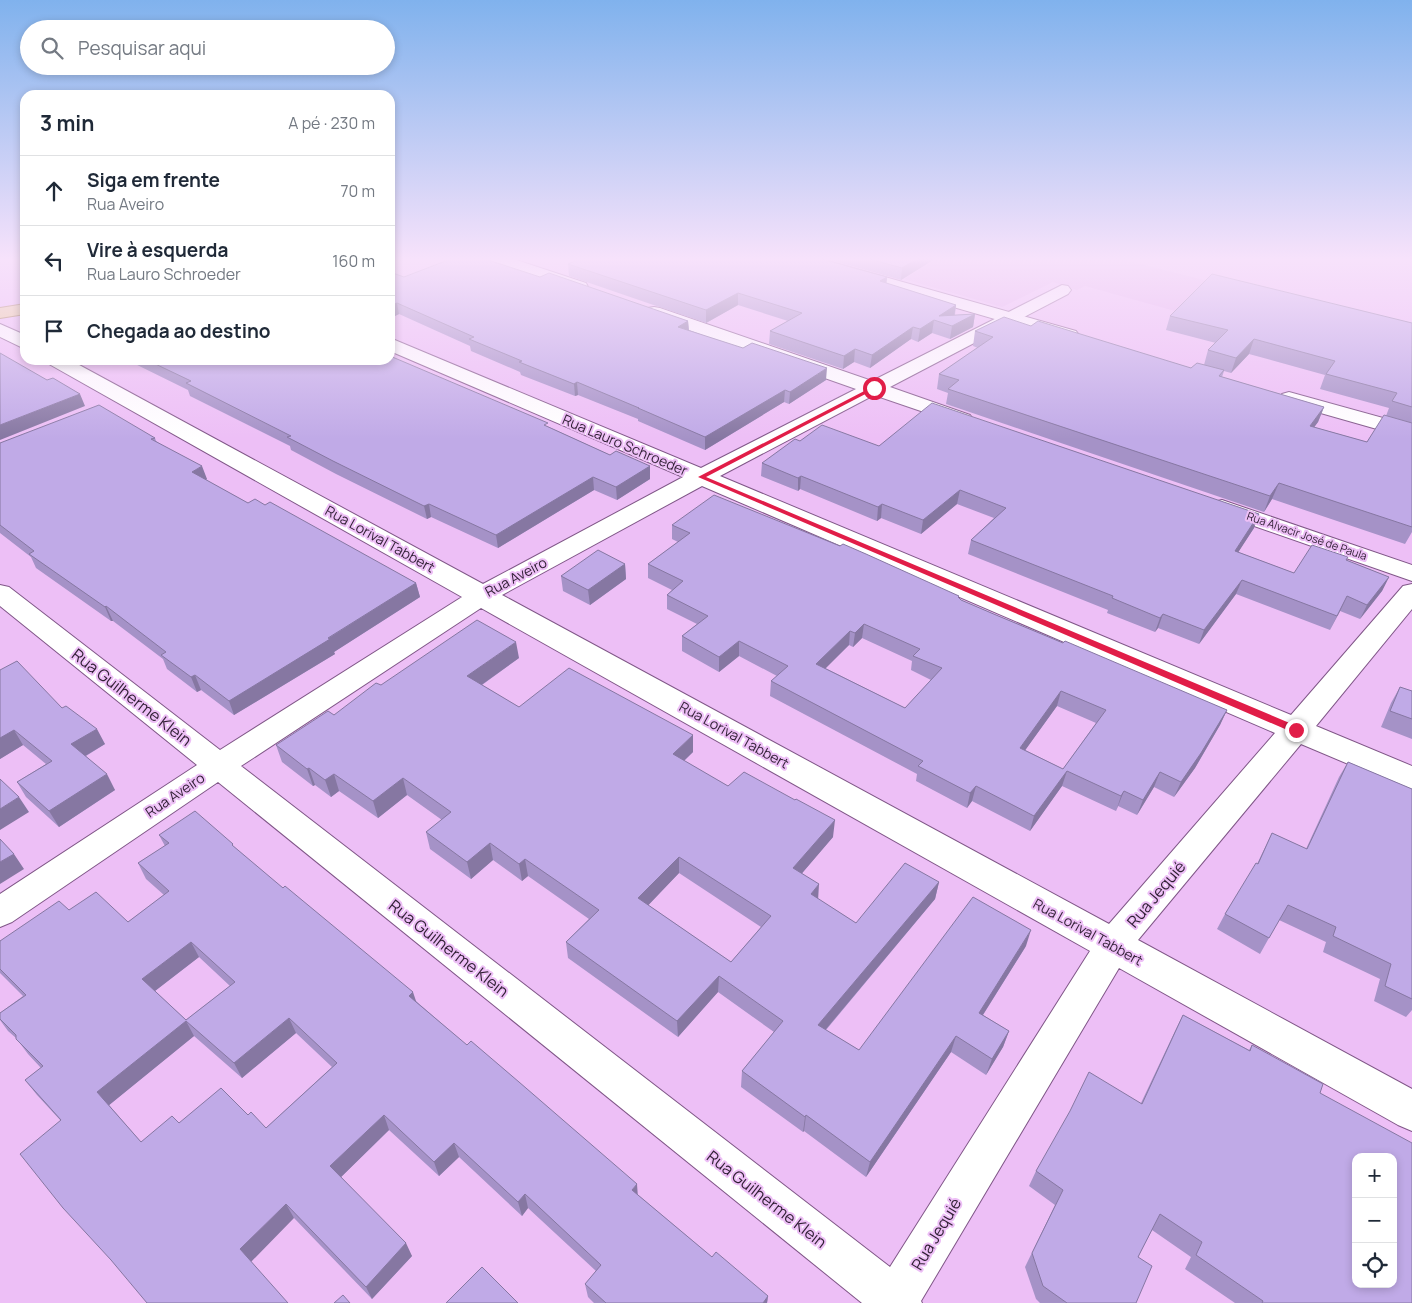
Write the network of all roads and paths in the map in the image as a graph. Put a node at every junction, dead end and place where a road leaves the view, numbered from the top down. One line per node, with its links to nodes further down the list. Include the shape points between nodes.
1 (669, 318): 8 (street)
2 (1010, 318): 5 (street); 8 (street, Rua Aveiro)
3 (0, 329): 4 (street)
4 (20, 340)
5 (1086, 340)
6 (395, 346): 14 (street, Rua Lauro Schroeder)
7 (65, 365): 10 (street, Rua Lorival Tabbert)
8 (874, 388): 12 (street); 14 (street, Rua Aveiro)
9 (1268, 392): 13 (street)
10 (126, 399): 11 (street); 19 (street, Rua Lorival Tabbert)
11 (99, 410)
12 (978, 424)
13 (1412, 433)
14 (701, 477): 19 (street, Rua Aveiro); 20 (street, Rua Lauro Schroeder)
15 (1204, 501): 16 (street, Rua Alvacir José de Paula)
16 (1412, 572)
17 (1412, 592): 20 (street, Rua Jequié)
18 (0, 593): 21 (street, Rua Guilherme Klein)
19 (481, 596): 21 (street, Rua Aveiro); 24 (street, Rua Lorival Tabbert)
20 (1296, 730): 22 (street, Rua Lauro Schroeder); 24 (street, Rua Jequié)
21 (219, 766): 23 (street, Rua Aveiro); 26 (street, Rua Guilherme Klein)
22 (1412, 779)
23 (0, 912)
24 (1113, 945): 25 (street, Rua Lorival Tabbert); 26 (street, Rua Jequié)
25 (1412, 1111)
26 (896, 1302)

